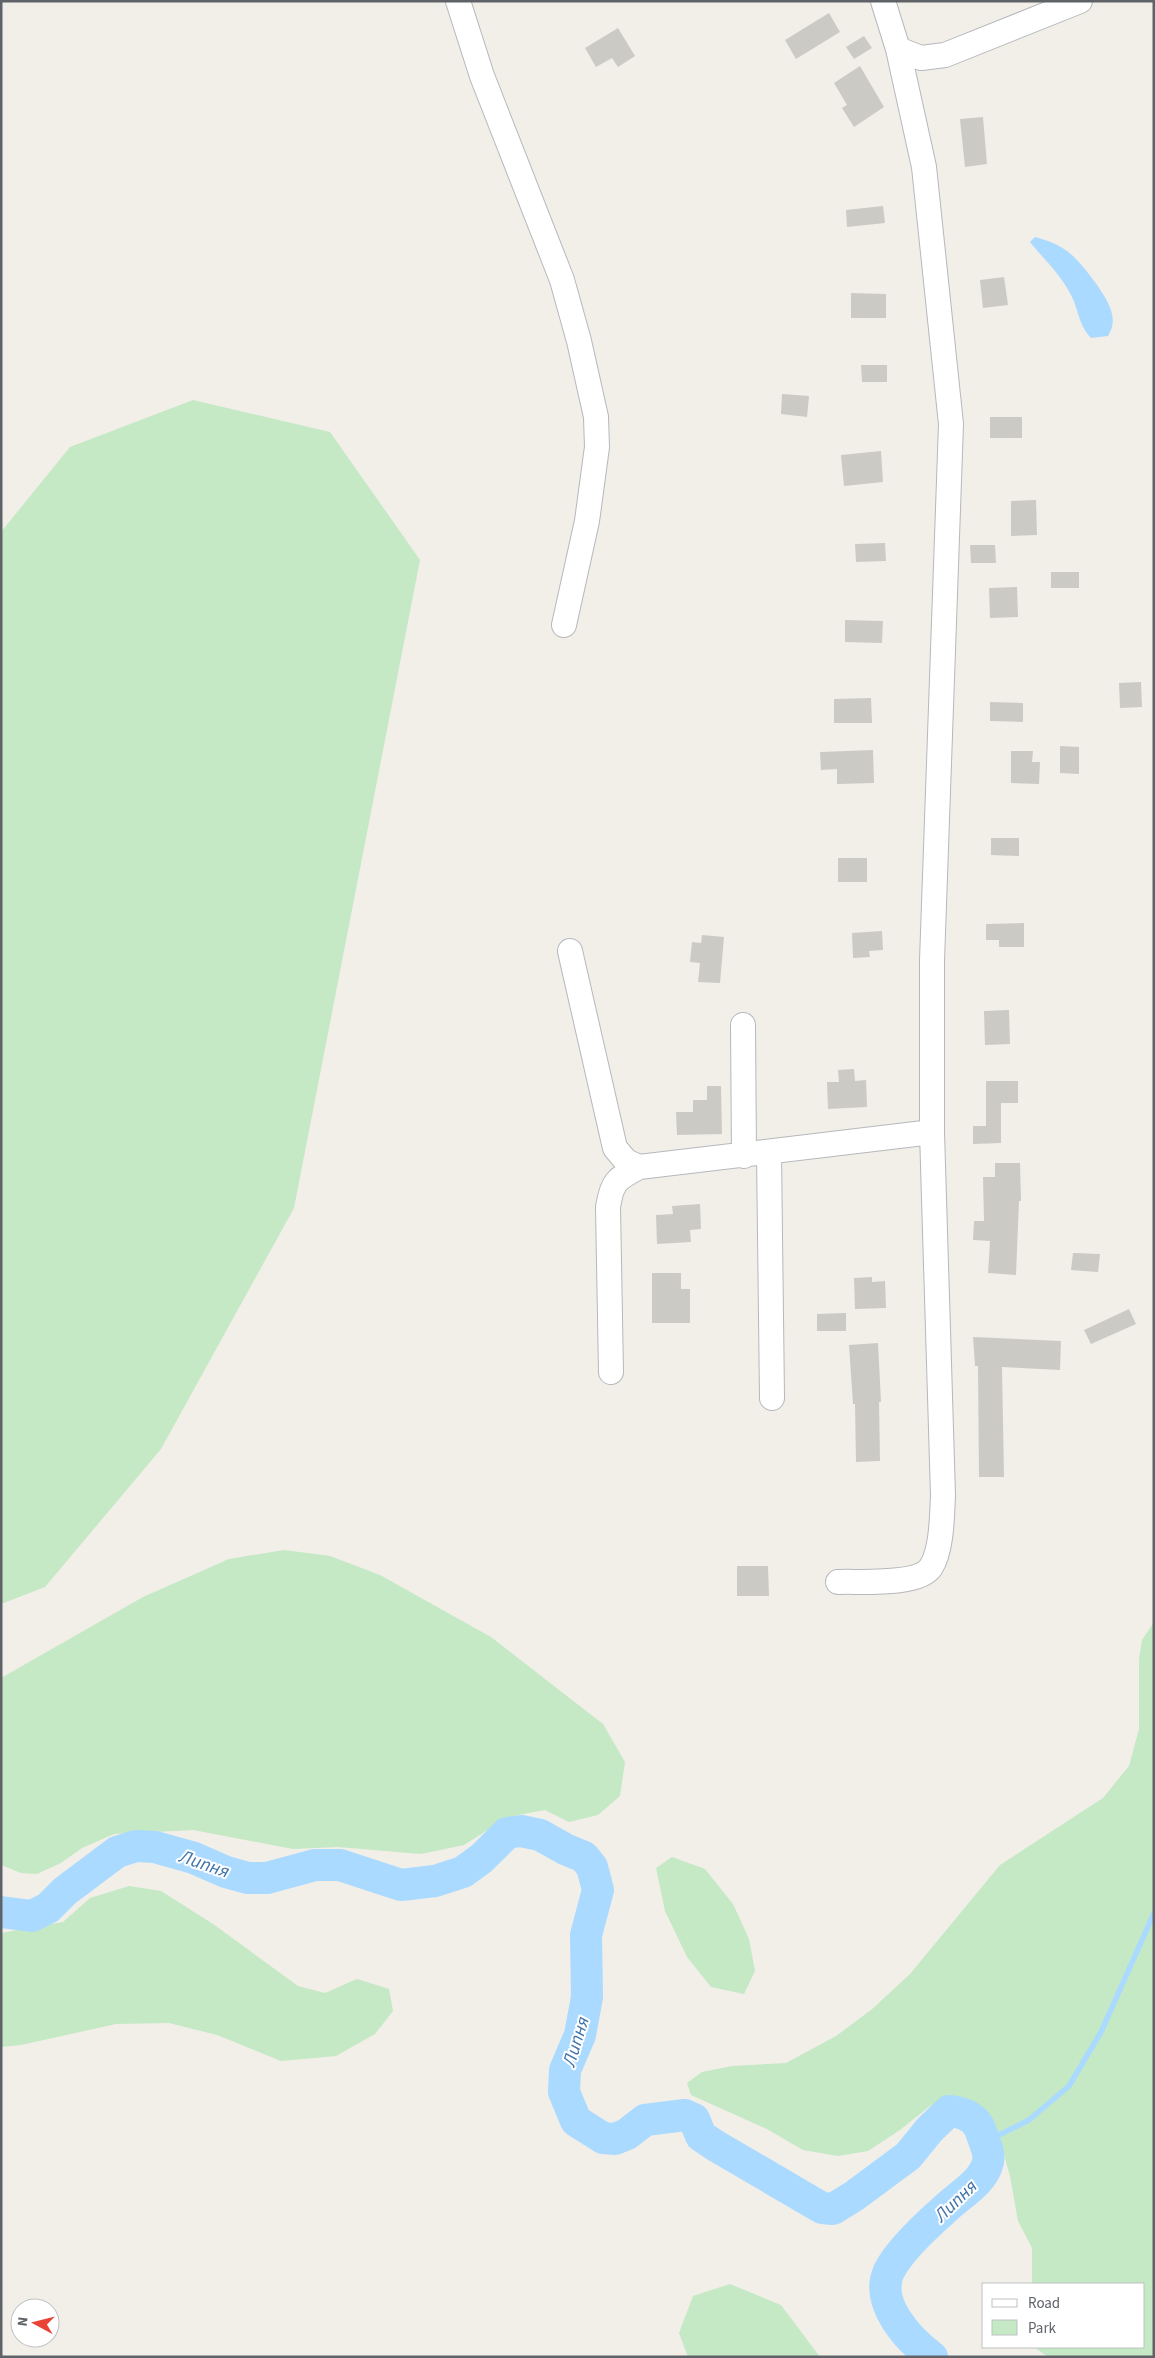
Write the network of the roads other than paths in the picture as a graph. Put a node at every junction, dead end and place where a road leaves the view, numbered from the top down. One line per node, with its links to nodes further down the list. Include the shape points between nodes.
1 (458, 1): 5 (street, via 482,76 562,280 596,417 597,447 587,521)
2 (883, 1): 4 (street)
3 (1080, 1): 4 (street, via 945,56 921,58)
4 (898, 49): 8 (street, via 924,167 951,424 932,961)
5 (564, 625)
6 (570, 951): 11 (street, via 615,1148 626,1161)
7 (744, 1025): 10 (street)
8 (932, 1132): 9 (street); 14 (street, via 943,1495 937,1551 931,1568 920,1577)
9 (769, 1153): 10 (street); 13 (street)
10 (744, 1156): 11 (street)
11 (638, 1167): 12 (street, via 619,1177 611,1188 608,1207)
12 (611, 1372)
13 (772, 1398)
14 (838, 1582)

